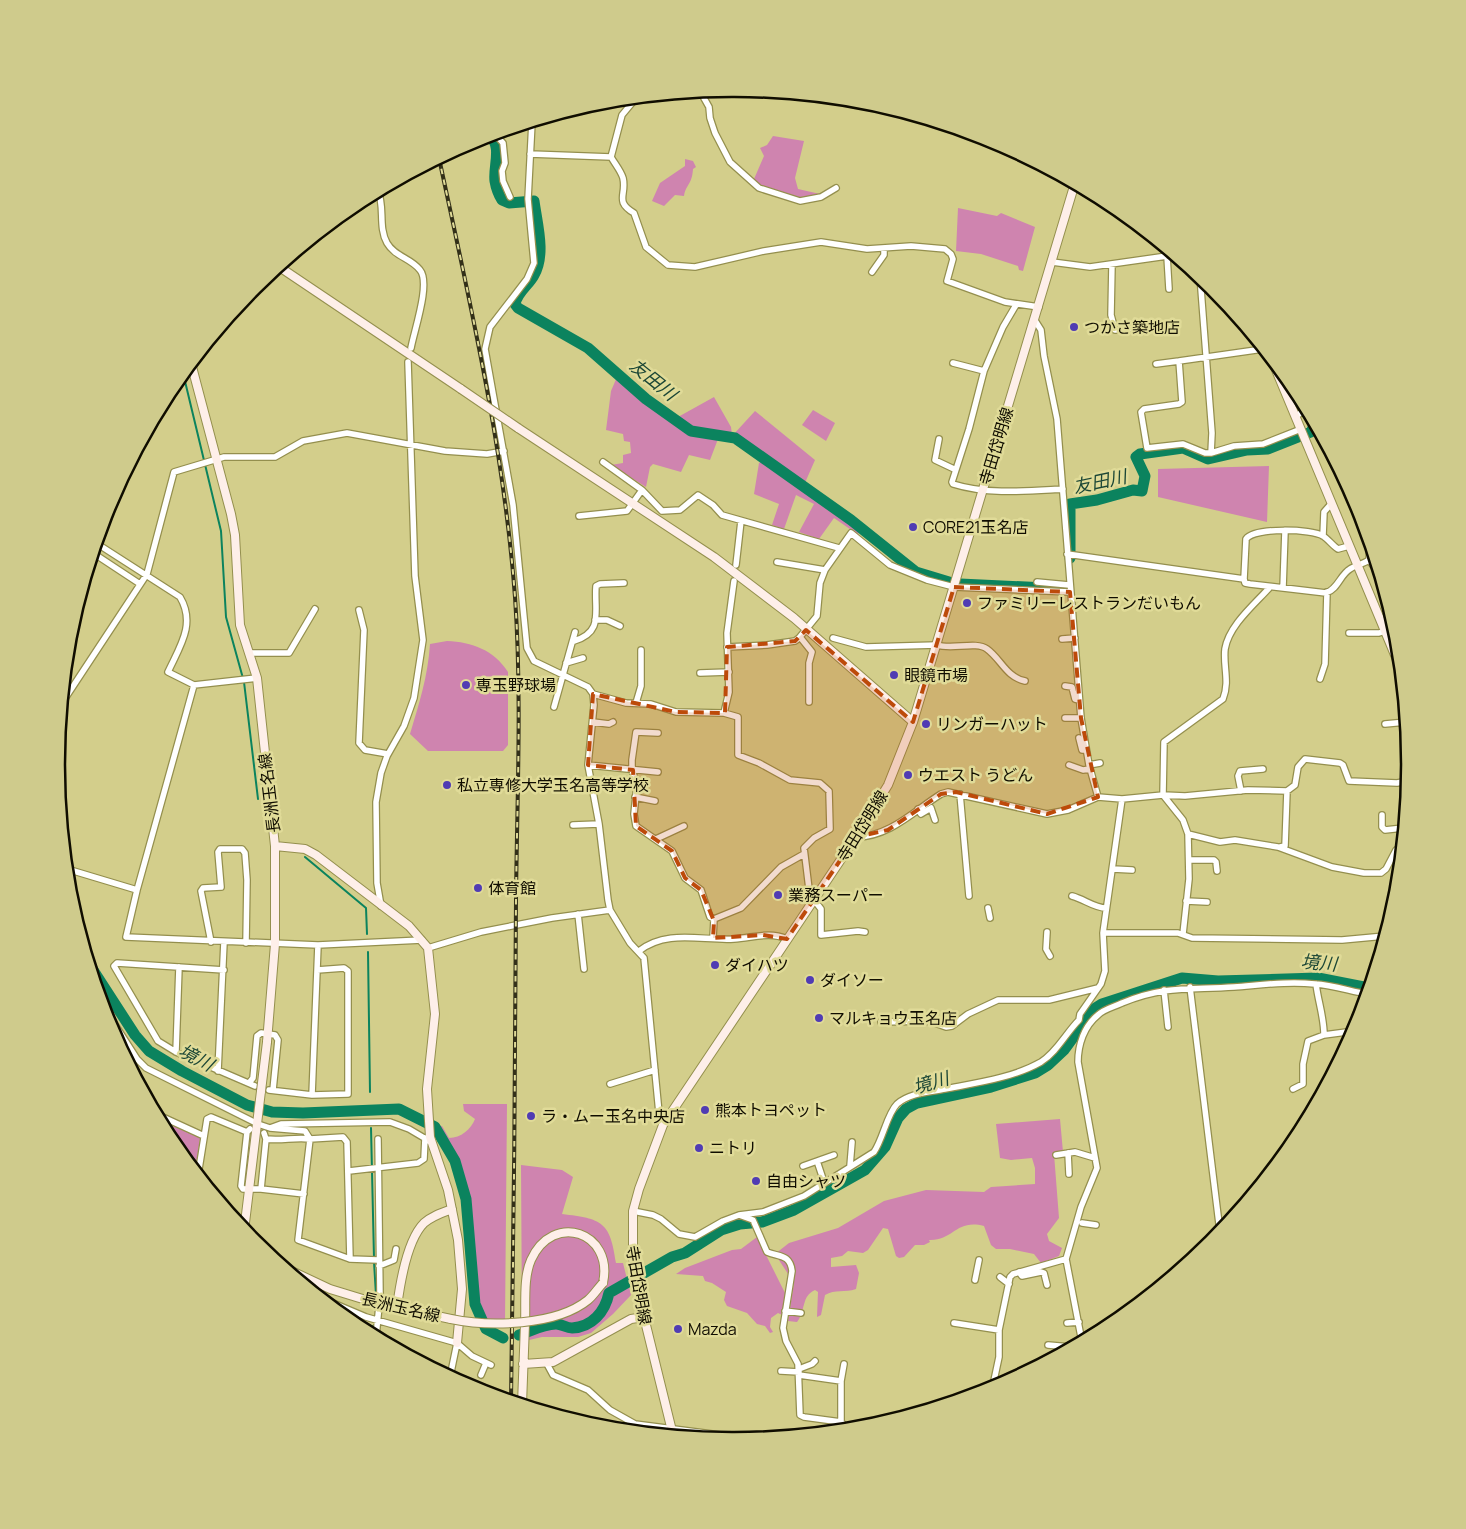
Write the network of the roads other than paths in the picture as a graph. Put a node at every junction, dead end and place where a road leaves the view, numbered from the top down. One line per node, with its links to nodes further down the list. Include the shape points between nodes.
1 (704, 98): 7 (street, via 715,132 730,162 759,188 800,201 821,197)
2 (631, 104): 6 (street, via 622,115)
3 (532, 128): 5 (street)
4 (499, 139): 9 (street, via 506,163 502,171 503,182)
5 (530, 154): 6 (street); 40 (street, via 528,201 534,263 527,279 490,327 485,349)
6 (611, 157): 11 (street, via 624,181 622,200 625,208 634,213 646,247 668,265 695,267 821,242 867,249)
7 (836, 188)
8 (1072, 189): 14 (main road, 寺田岱明線)
9 (510, 197)
10 (380, 198): 24 (street, via 387,242 394,253 419,269 423,276 424,289)
11 (884, 248): 17 (street, via 884,255); 20 (street, via 945,249 953,259 947,281)
12 (1166, 256): 15 (street)
13 (1167, 257): 19 (street)
14 (1052, 262): 15 (street, via 1090,267); 21 (main road, 寺田岱明線)
15 (1112, 264): 23 (street, via 1110,315 1115,330)
16 (284, 270): 49 (main road, bridge)
17 (872, 272)
18 (1201, 288): 26 (street)
19 (1169, 289)
20 (1016, 305): 21 (street); 32 (street)
21 (1039, 307): 22 (main road, 寺田岱明線)
22 (1034, 320): 45 (main road, 寺田岱明線); 46 (street, via 1038,321 1041,330 1057,419)
23 (1168, 325)
24 (410, 348)
25 (1256, 350): 26 (street)
26 (1207, 357): 27 (street); 41 (street)
27 (1180, 361): 30 (street); 41 (street, via 1182,402 1141,412 1147,448 1183,444)
28 (408, 362): 39 (street)
29 (953, 363): 32 (street)
30 (1156, 364)
31 (193, 371): 42 (main road, 長洲玉名線)
32 (984, 371): 44 (street, via 969,429)
33 (1282, 385): 34 (main road)
34 (1284, 389): 36 (main road)
35 (1301, 413): 36 (street)
36 (1295, 416): 37 (main road)
37 (1300, 428): 41 (street, via 1263,444 1234,446); 48 (main road)
38 (939, 439): 44 (street, via 935,460)
39 (411, 445): 40 (street, via 488,454); 42 (street, via 347,434 304,441 275,457); 122 (street, via 415,576 423,640 414,698 404,726)
40 (504, 451): 99 (street, via 513,505 527,648 534,661)
41 (1211, 453)
42 (218, 459): 64 (street, via 174,472); 94 (main road, 長洲玉名線, via 235,535 240,625)
43 (603, 462): 47 (street)
44 (954, 469): 45 (street, via 952,484)
45 (983, 489): 46 (street, via 1016,492); 70 (main road, 寺田岱明線)
46 (1063, 489): 57 (street)
47 (642, 490): 49 (street); 51 (street, via 662,511 680,510 698,495 722,515)
48 (1331, 504): 53 (street, via 1324,512); 55 (main road)
49 (632, 505): 50 (street, via 627,511); 80 (main road, via 714,557)
50 (579, 516)
51 (741, 521): 56 (street); 61 (street)
52 (1285, 530): 53 (street); 65 (street, via 1266,530 1246,538); 73 (street)
53 (1323, 536): 55 (street, via 1338,549)
54 (101, 546): 64 (street)
55 (1349, 546): 62 (main road)
56 (840, 548): 63 (street); 70 (street, via 850,533 855,534 890,565)
57 (1069, 554): 65 (street); 72 (street)
58 (98, 556): 69 (street)
59 (1369, 560): 62 (street)
60 (777, 562): 63 (street)
61 (736, 565)
62 (1358, 567): 74 (street, via 1350,569); 81 (main road)
63 (825, 570): 80 (street, via 820,583 817,616)
64 (146, 574): 69 (street); 103 (street, via 180,597 186,608 186,636 168,672)
65 (1244, 579): 71 (street, via 1245,583)
66 (734, 581): 92 (street)
67 (1037, 582): 72 (street)
68 (624, 583): 77 (street, via 596,586)
69 (140, 584): 105 (street)
70 (954, 587): 72 (street); 91 (main road, 寺田岱明線)
71 (1270, 587): 73 (street); 134 (street, via 1236,624 1226,648 1227,681 1223,699 1164,742)
72 (1069, 588): 87 (street)
73 (1283, 588): 74 (street)
74 (1327, 592): 101 (street, via 1325,664)
75 (315, 608): 94 (street, via 289,653)
76 (359, 610): 122 (street, via 364,630 359,743 365,750)
77 (595, 620): 78 (street, via 608,620); 89 (street, via 590,634)
78 (620, 626)
79 (1386, 626): 81 (street)
80 (806, 630): 85 (street); 116 (main road)
81 (1384, 631): 83 (street); 84 (street); 90 (main road)
82 (575, 632): 89 (street)
83 (1388, 632)
84 (1349, 633)
85 (800, 637): 92 (street, via 795,641); 108 (street, via 812,652)
86 (833, 638): 91 (street, via 866,647)
87 (1075, 638): 88 (street); 107 (street)
88 (1062, 639)
89 (574, 641): 96 (street)
90 (1389, 643)
91 (937, 645): 102 (street, via 985,648 1009,674); 116 (main road, 寺田岱明線)
92 (727, 648): 98 (street)
93 (641, 650): 109 (street, via 641,686)
94 (249, 653): 100 (main road, 長洲玉名線)
95 (583, 658): 96 (street)
96 (566, 663): 99 (street)
97 (700, 672): 98 (street)
98 (729, 672): 111 (street)
99 (563, 675): 106 (street, via 588,687); 110 (street)
100 (257, 678): 103 (street); 149 (main road, 長洲玉名線)
101 (1320, 679)
102 (1025, 681)
103 (194, 685): 158 (street)
104 (1065, 686): 107 (street, via 1072,687 1075,699)
105 (69, 692)
106 (593, 694): 109 (street); 114 (street)
107 (1079, 700): 113 (street)
108 (809, 702)
109 (636, 703): 111 (street, via 676,712)
110 (554, 707)
111 (724, 713): 152 (street, via 738,717 738,755 790,780 820,783 829,791 830,829 808,844)
112 (1065, 718): 113 (street)
113 (1081, 718): 121 (street)
114 (593, 722): 115 (street); 124 (street)
115 (613, 722)
116 (913, 722): 148 (main road, 寺田岱明線, via 888,785)
117 (1400, 723): 118 (street)
118 (1385, 724)
119 (658, 733): 128 (street, via 636,732)
120 (1079, 738): 121 (street, via 1082,750)
121 (1086, 750): 126 (street)
122 (388, 754): 164 (street, via 376,802 377,883)
123 (1100, 763): 126 (street)
124 (588, 765): 128 (street); 142 (street)
125 (1069, 765): 126 (street, via 1082,770)
126 (1090, 767): 136 (street)
127 (1263, 769): 132 (street, via 1240,770)
128 (632, 770): 129 (street); 135 (street, via 637,785)
129 (658, 772)
130 (1401, 782): 131 (street, via 1349,781 1340,763 1305,760 1298,767 1295,785)
131 (1287, 790): 132 (street); 150 (street, via 1285,846)
132 (1241, 791): 134 (street)
133 (960, 794): 136 (street, via 1047,814 1068,810); 139 (street, via 941,794); 159 (street)
134 (1163, 796): 137 (street); 146 (street, via 1182,820)
135 (635, 797): 138 (street); 147 (street, via 636,826)
136 (1098, 797): 137 (street)
137 (1122, 799): 154 (street)
138 (655, 801)
139 (918, 809): 141 (street, via 921,814 931,808); 148 (street, via 880,834)
140 (1382, 815): 145 (street, via 1384,830)
141 (935, 820)
142 (599, 824): 143 (street); 167 (street)
143 (573, 825)
144 (684, 826): 147 (street)
145 (1398, 829)
146 (1188, 834): 150 (street, via 1220,842 1236,840); 153 (street)
147 (656, 838): 170 (street, via 672,851 686,878 702,890 708,913)
148 (856, 838): 161 (main road, 寺田岱明線)
149 (275, 846): 164 (main road, via 306,849); 183 (main road, 長洲玉名線)
150 (1278, 847): 151 (street, via 1332,867 1364,873 1381,873)
151 (1395, 853)
152 (804, 854): 161 (street, via 809,889); 170 (street, via 781,867 741,908)
153 (1189, 860): 157 (street, via 1214,860); 162 (street)
154 (1112, 869): 155 (street); 166 (street)
155 (1132, 870)
156 (74, 871): 158 (street)
157 (1217, 871)
158 (137, 890): 180 (street, via 126,937)
159 (969, 896)
160 (1072, 896): 166 (street)
161 (815, 898): 171 (street, via 821,909 821,935); 177 (main road, 寺田岱明線)
162 (1186, 902): 163 (street); 174 (street)
163 (1207, 902)
164 (381, 906): 178 (main road, via 410,926)
165 (988, 908): 169 (street)
166 (1106, 908): 173 (street)
167 (610, 910): 168 (street); 187 (street, via 630,943)
168 (578, 914): 186 (street, via 481,932); 190 (street)
169 (990, 918)
170 (714, 919): 176 (street)
171 (865, 932)
172 (1047, 932): 188 (street, via 1046,949)
173 (1104, 933): 174 (street); 195 (street, via 1105,971)
174 (1183, 934): 179 (street, via 1192,938)
175 (1378, 937): 179 (street)
176 (714, 938): 177 (street, via 763,935); 187 (street, via 676,937)
177 (787, 939): 215 (main road, 寺田岱明線)
178 (422, 940): 184 (street); 186 (main road)
179 (1342, 940): 185 (street)
180 (212, 942): 181 (street); 182 (street, via 201,891 203,888 221,887 220,849 245,853)
181 (224, 942): 182 (street); 191 (street)
182 (246, 943): 183 (street)
183 (275, 944): 184 (street); 203 (main road, 長洲玉名線)
184 (318, 945): 192 (street)
185 (1341, 947)
186 (428, 948): 220 (main road, via 435,1014 427,1089)
187 (639, 951): 207 (street, via 647,974)
188 (1050, 956)
189 (179, 967): 191 (street); 206 (street); 206 (street, via 117,963 114,966 158,1040)
190 (584, 969)
191 (224, 970): 208 (street)
192 (318, 970): 212 (street); 212 (street, via 344,968 348,971 350,1090 348,1094)
193 (1316, 984): 194 (street); 197 (street); 204 (street)
194 (1190, 987): 196 (street); 241 (street)
195 (1098, 988): 198 (street, via 1080,1014); 199 (street, via 1049,1000 998,1000 946,1027 929,1021)
196 (1164, 990): 200 (street, via 1102,1012); 201 (street)
197 (1361, 993)
198 (1080, 1020): 200 (street); 229 (street, via 1056,1049 1040,1062 1011,1074 903,1100 895,1107 874,1152)
199 (882, 1022)
200 (1088, 1025): 225 (street, via 1078,1049 1078,1062)
201 (1168, 1028)
202 (1344, 1032): 204 (street)
203 (268, 1034): 211 (main road, 長洲玉名線, bridge); 211 (street, via 275,1035 278,1040); 211 (street, via 258,1036 253,1078)
204 (1324, 1035): 210 (street, via 1307,1043 1302,1064 1303,1084)
205 (127, 1044): 214 (street, via 146,1068)
206 (176, 1052): 208 (street)
207 (655, 1070): 209 (street); 215 (street, via 659,1113)
208 (218, 1071): 211 (street)
209 (610, 1084)
210 (1293, 1089)
211 (261, 1090): 212 (street); 214 (main road, 長洲玉名線)
212 (312, 1096)
213 (167, 1119): 217 (street)
214 (258, 1122): 216 (street); 235 (main road, 長洲玉名線)
215 (664, 1124): 238 (main road, 寺田岱明線)
216 (270, 1128): 218 (street, via 305,1131); 220 (street, via 281,1124 390,1122)
217 (204, 1136): 227 (street); 235 (street, via 207,1119 211,1117 248,1131 240,1186)
218 (310, 1139): 231 (street, via 343,1137 347,1142); 234 (street, via 265,1136); 236 (street)
219 (378, 1139): 230 (street)
220 (428, 1139): 230 (street, via 424,1159 418,1164); 237 (main road)
221 (852, 1142): 229 (street)
222 (1068, 1153): 223 (street); 225 (street); 232 (street)
223 (1056, 1154)
224 (834, 1155): 226 (street)
225 (1095, 1158): 246 (street, via 1096,1173 1084,1199)
226 (817, 1161): 228 (street); 233 (street)
227 (199, 1166)
228 (803, 1166)
229 (850, 1166): 233 (street)
230 (373, 1169): 231 (street); 248 (street)
231 (349, 1170): 245 (street)
232 (1069, 1174)
233 (824, 1182): 239 (street, via 781,1206)
234 (261, 1189): 235 (street); 236 (street)
235 (250, 1190): 240 (main road, 長洲玉名線)
236 (304, 1194): 245 (street, via 298,1240)
237 (452, 1209): 255 (main road, via 436,1214 423,1224 412,1242); 267 (main road, via 462,1290)
238 (633, 1211): 239 (street, via 653,1215 686,1237 702,1235); 259 (main road, 寺田岱明線, via 631,1246)
239 (739, 1215): 256 (street, via 754,1220 767,1252 787,1258 791,1263)
240 (246, 1221)
241 (1219, 1222)
242 (1082, 1223): 243 (street)
243 (1096, 1225)
244 (396, 1249): 248 (street, via 396,1258 383,1266)
245 (350, 1259): 248 (street)
246 (1066, 1259): 249 (street); 261 (street)
247 (978, 1260): 252 (street)
248 (376, 1262): 260 (street)
249 (1019, 1272): 253 (street, via 1010,1277); 254 (street, via 1022,1276 1044,1273)
250 (1000, 1277): 253 (street)
251 (306, 1278): 255 (main road, 長洲玉名線, bridge, via 330,1289)
252 (975, 1280)
253 (1009, 1284): 265 (street)
254 (1047, 1286)
255 (397, 1307): 271 (main road, 長洲玉名線, bridge, via 477,1323 496,1323 550,1317 587,1301 603,1283 605,1261 596,1244 572,1232 557,1233 545,1240 528,1269 525,1330 524,1341)
256 (785, 1311): 257 (street); 276 (street, via 784,1337)
257 (801, 1312)
258 (355, 1315): 260 (street)
259 (644, 1317): 272 (main road, via 632,1319 587,1342 566,1357); 283 (main road, 寺田岱明線)
260 (378, 1321): 264 (street); 267 (street)
261 (1079, 1322): 262 (street); 266 (street)
262 (1067, 1323)
263 (954, 1324): 265 (street)
264 (377, 1329)
265 (999, 1330): 278 (street, via 999,1357)
266 (1081, 1334)
267 (456, 1343): 274 (street); 277 (street, via 488,1364)
268 (1048, 1345): 269 (street)
269 (1061, 1346)
270 (815, 1361): 276 (street)
271 (524, 1364): 272 (main road); 280 (main road, 長洲玉名線)
272 (547, 1364): 282 (street, via 553,1375 588,1390)
273 (844, 1364): 279 (street)
274 (451, 1370)
275 (781, 1371): 276 (street)
276 (799, 1372): 279 (street); 281 (street, via 800,1415)
277 (481, 1376)
278 (994, 1380)
279 (841, 1381): 281 (street)
280 (522, 1398)
281 (841, 1422)
282 (634, 1425)
283 (671, 1429)

